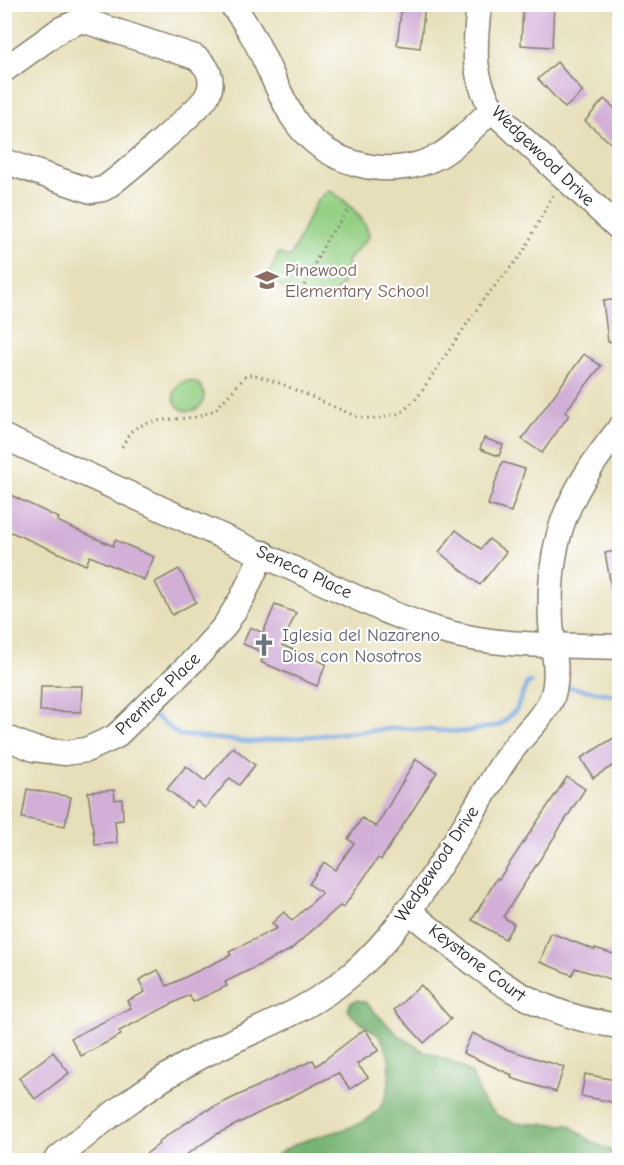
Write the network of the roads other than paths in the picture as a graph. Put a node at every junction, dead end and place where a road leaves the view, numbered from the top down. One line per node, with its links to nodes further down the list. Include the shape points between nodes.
1 (231, 4): 4 (street, via 259,45 297,124 313,141 343,159 379,168 416,165 447,151)
2 (479, 4): 4 (street, Wedgewood Drive, via 476,74)
3 (4, 70): 5 (street, via 61,29 82,20 195,57 206,66 211,78 204,100 103,189 91,191)
4 (493, 110): 6 (street, Wedgewood Drive)
5 (4, 161)
6 (620, 229)
7 (620, 428): 10 (street, Wedgewood Drive, via 586,471 560,526 550,597)
8 (4, 437): 9 (street, Seneca Place)
9 (263, 553): 10 (street, Seneca Place, via 427,627 508,643); 12 (street, Prentice Place, via 224,627 115,737 86,750 65,753 34,749)
10 (552, 645): 11 (street, Seneca Place); 13 (street, Wedgewood Drive, via 556,680 551,700 498,770)
11 (620, 647)
12 (4, 737)
13 (407, 910): 14 (street, Keystone Court, via 532,1003 576,1019); 15 (street, Wedgewood Drive, via 372,956 335,988 304,1008 178,1069 134,1097)
14 (620, 1026)
15 (56, 1161)

